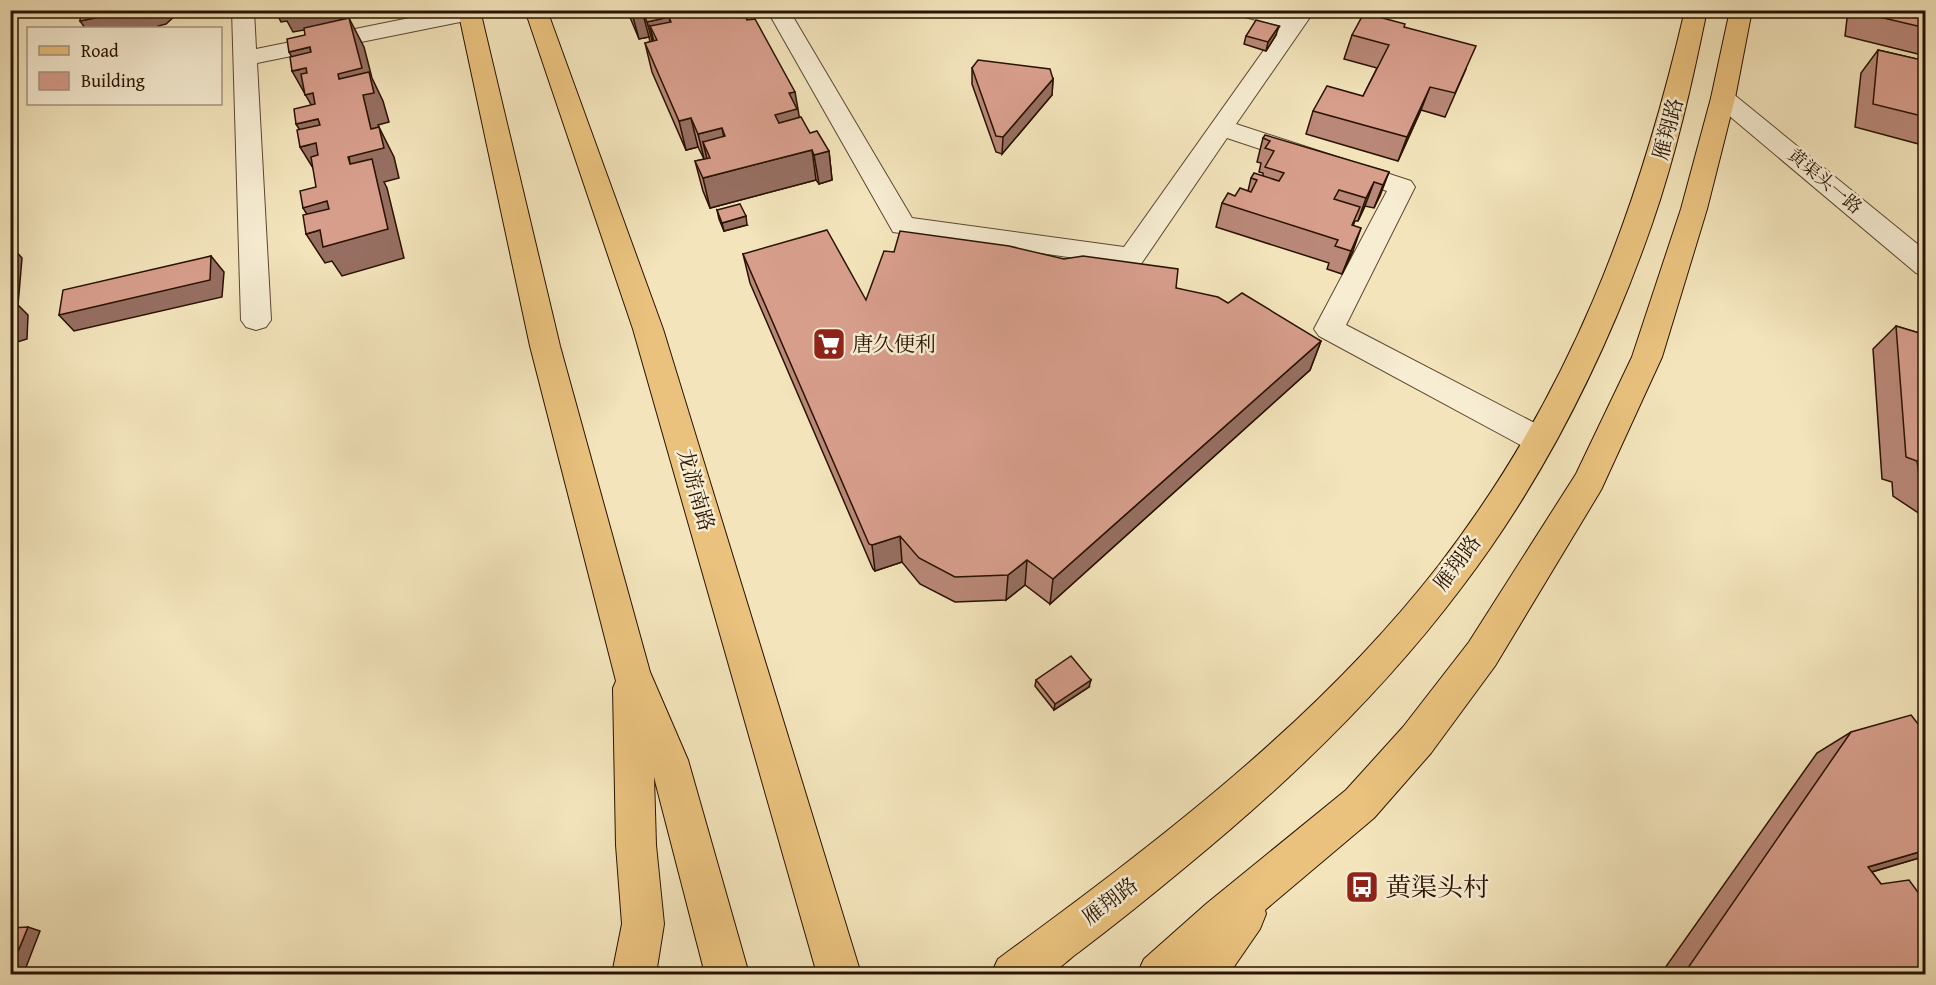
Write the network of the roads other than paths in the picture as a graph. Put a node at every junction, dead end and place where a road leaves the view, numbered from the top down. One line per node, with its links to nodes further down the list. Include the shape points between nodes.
1 (243, 10): 9 (street)
2 (536, 10): 19 (main road, 龙游南路, via 648,329)
3 (778, 10): 11 (street, via 903,226 1131,256)
4 (1244, 10): 8 (street)
5 (1696, 10): 14 (main road, 雁翔路, via 1656,172 1631,243 1579,366)
6 (1741, 10): 10 (main road)
7 (470, 12): 9 (street); 15 (main road, via 545,346)
8 (1300, 17): 11 (street)
9 (246, 57): 13 (street)
10 (1723, 98): 12 (street, 黄渠头一路); 16 (main road, via 1694,209 1647,357 1588,481 1482,654 1417,740 1360,804)
11 (1222, 128): 14 (street, via 1402,187 1329,329)
12 (1926, 266)
13 (256, 320)
14 (1539, 440): 20 (main road, 雁翔路, via 1450,576 1380,659 1230,802 1138,880)
15 (631, 672): 17 (main road, via 636,846 643,924); 18 (main road, via 669,760)
16 (1266, 882): 21 (main road); 22 (main road)
17 (634, 975)
18 (727, 975)
19 (839, 975)
20 (1013, 975)
21 (1159, 975)
22 (1204, 975)

